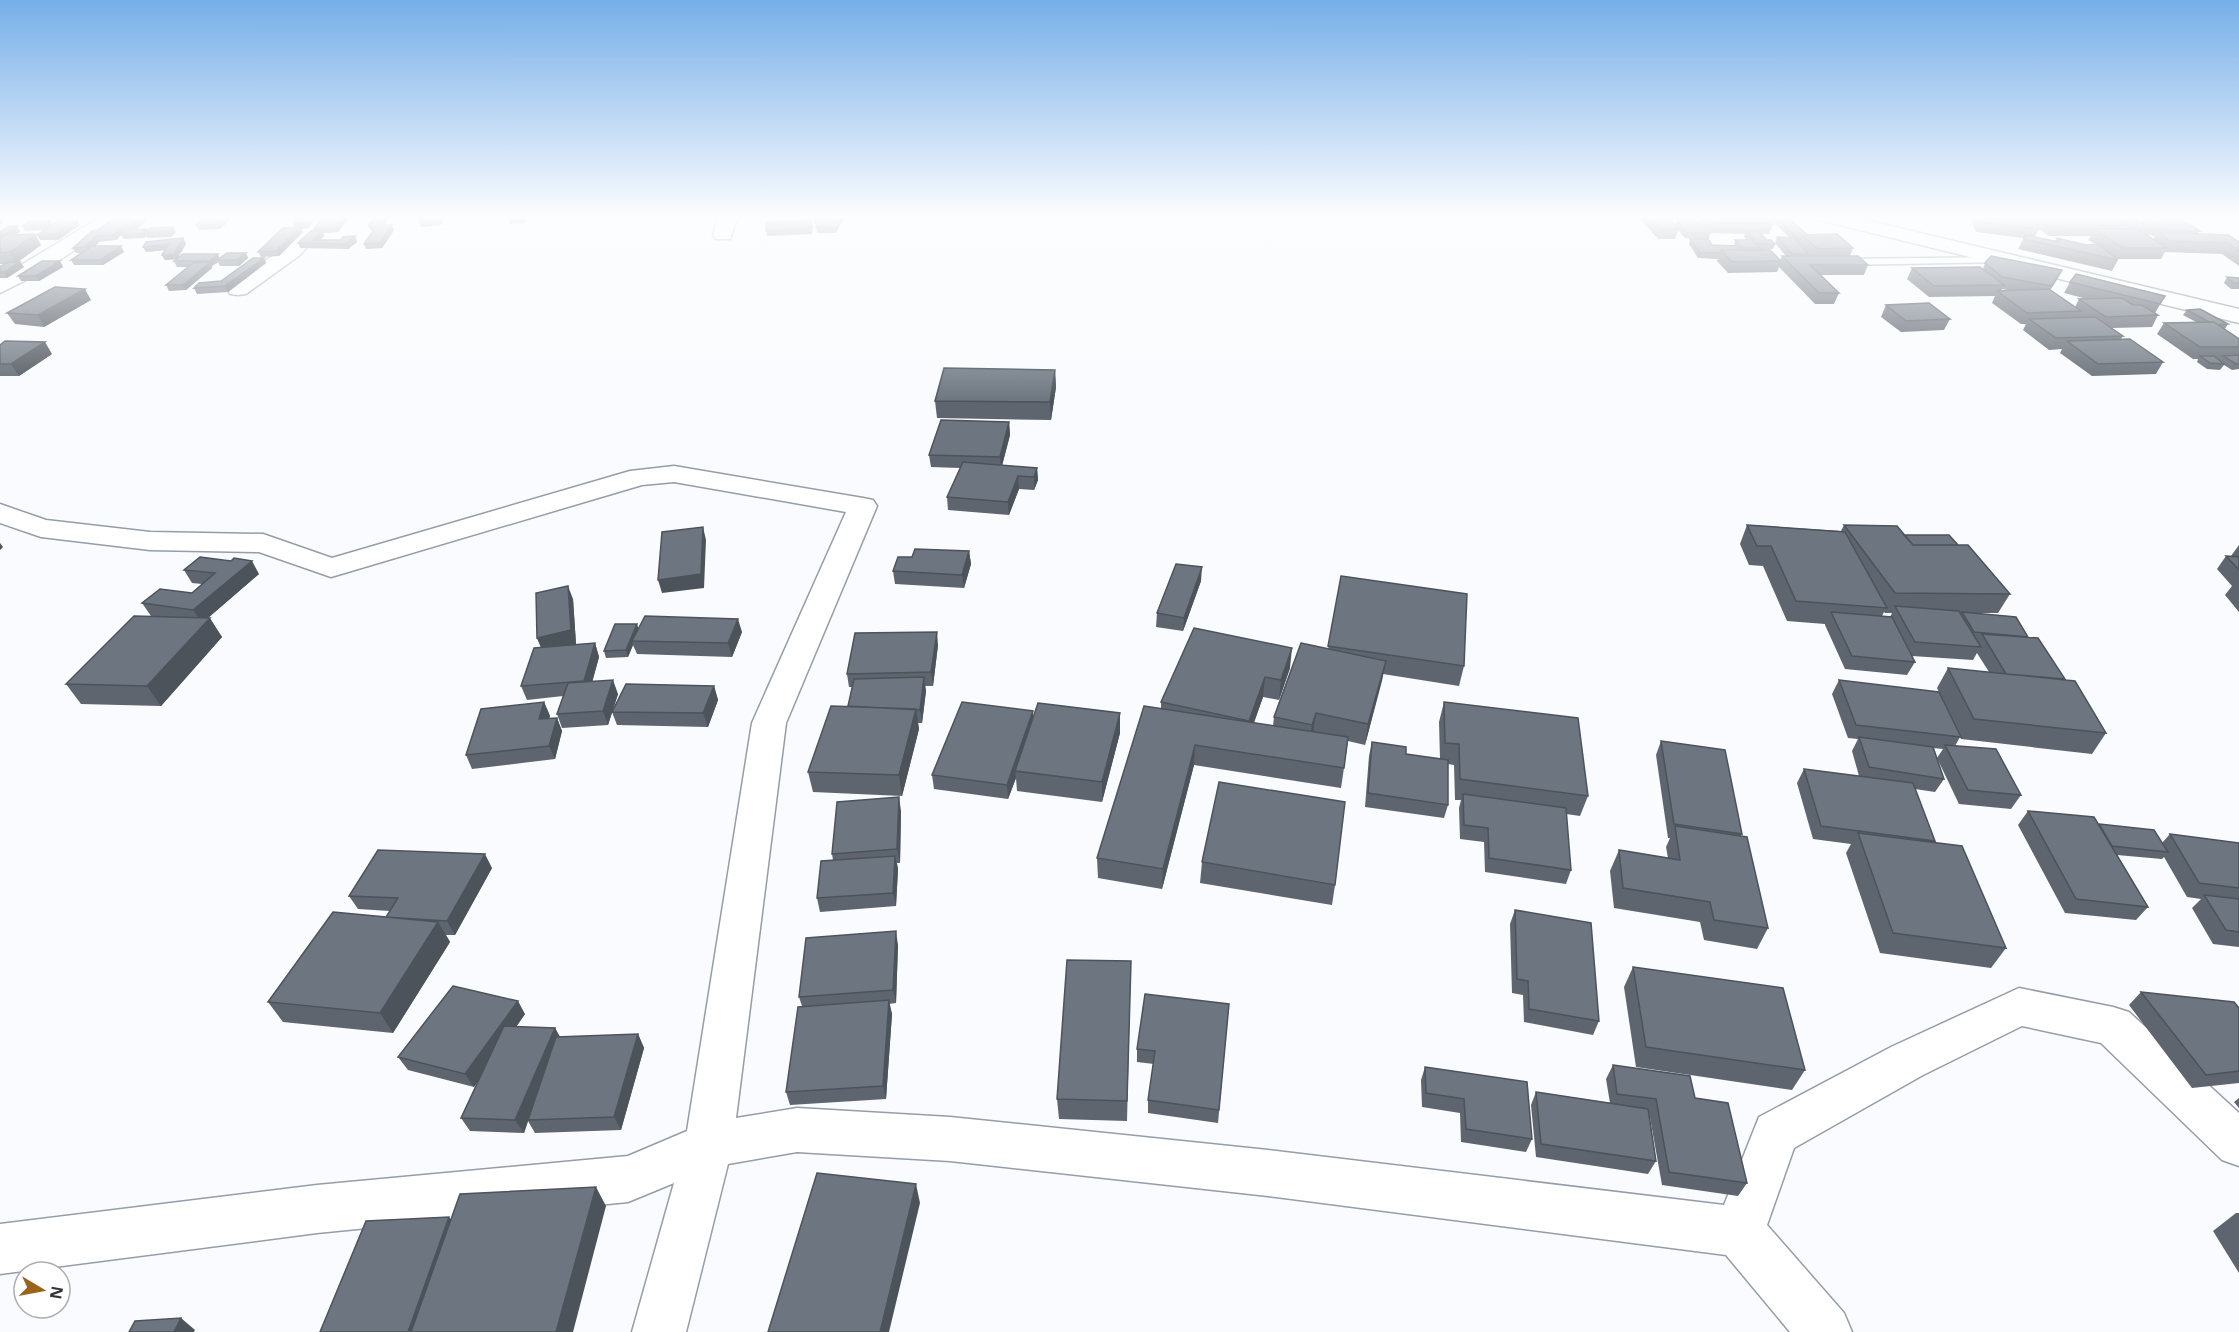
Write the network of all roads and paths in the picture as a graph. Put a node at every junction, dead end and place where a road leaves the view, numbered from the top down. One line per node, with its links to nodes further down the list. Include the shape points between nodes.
1 (16, 278): 4 (street)
2 (254, 278): 5 (street)
3 (2084, 278): 6 (street)
4 (0, 287)
5 (238, 289)
6 (2239, 316)
7 (0, 513): 9 (street, via 41,528 150,541 264,543 332,568 639,477 674,474 863,506 769,723)
8 (2239, 1144): 10 (street, via 2112,1026 2019,1006 1907,1061 1776,1133)
9 (709, 1145): 10 (street, via 797,1130 951,1139 1268,1173); 11 (street, via 628,1179 317,1209); 12 (street)
10 (1739, 1232): 13 (street)
11 (0, 1249)
12 (659, 1332)
13 (1825, 1332)

